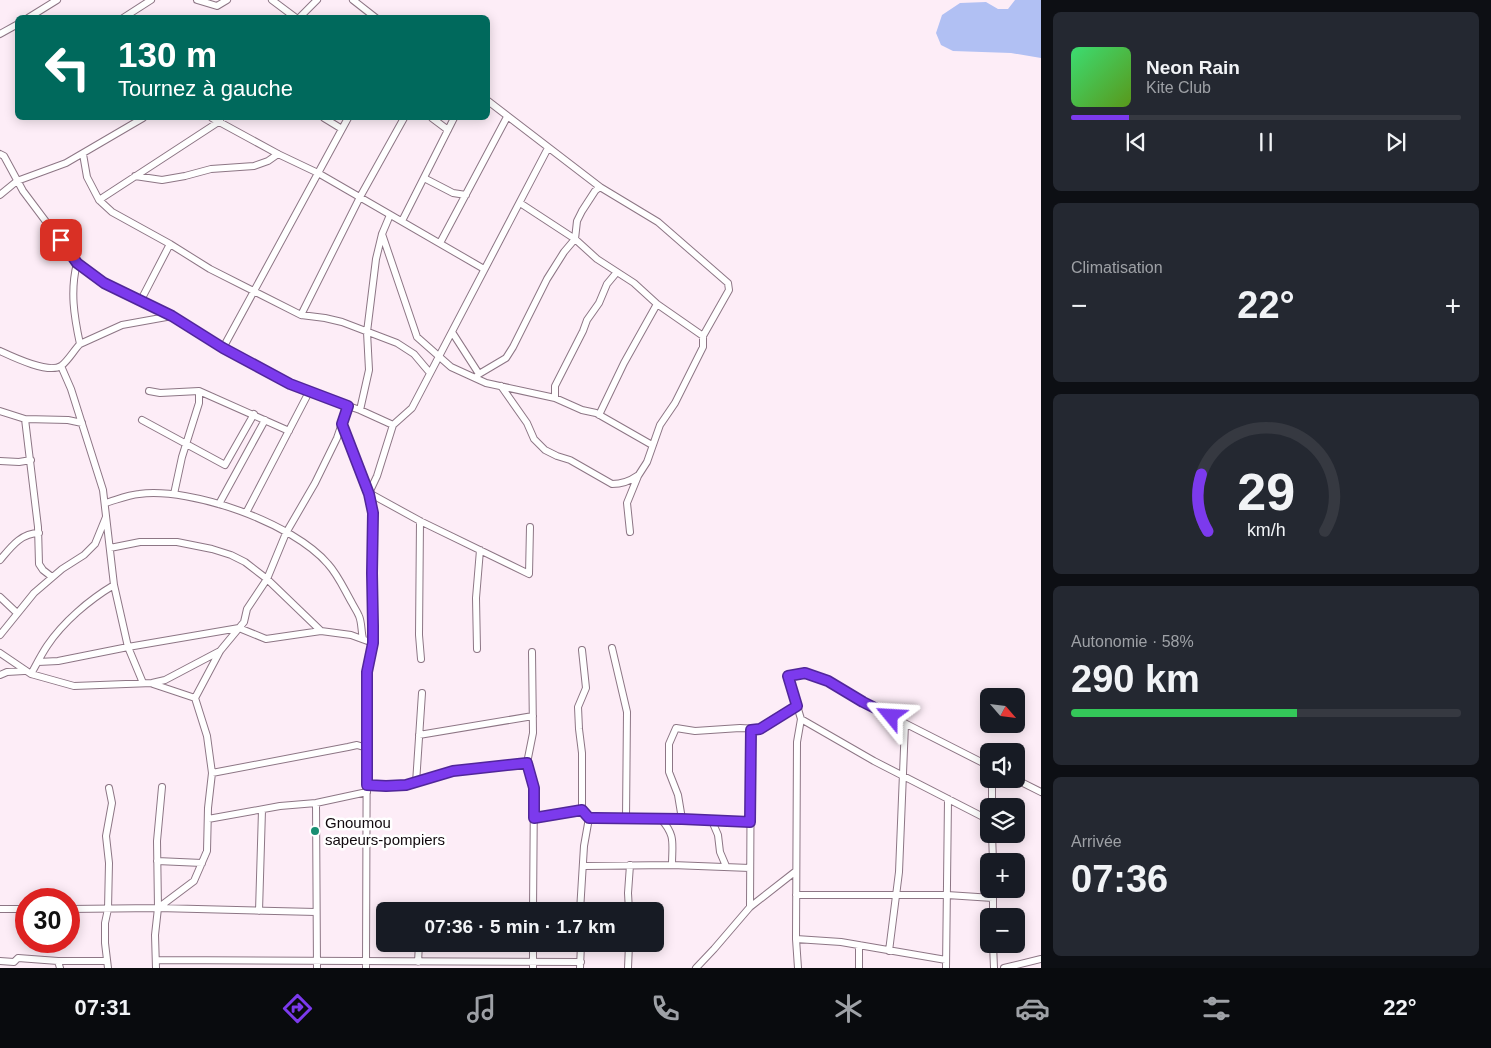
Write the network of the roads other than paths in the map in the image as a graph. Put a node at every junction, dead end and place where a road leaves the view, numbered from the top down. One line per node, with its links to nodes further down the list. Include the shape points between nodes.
1 (57, 0): 8 (street)
2 (151, 0): 9 (street)
3 (197, 0): 4 (street, via 216,6)
4 (227, 0)
5 (272, 0): 10 (street)
6 (317, 0): 11 (street)
7 (353, 0): 12 (street)
8 (33, 15)
9 (129, 15)
10 (294, 15)
11 (301, 15)
12 (372, 15)
13 (15, 26): 14 (street)
14 (0, 34)
15 (490, 103): 16 (street)
16 (507, 117): 26 (street); 36 (street)
17 (141, 120): 28 (street)
18 (327, 120): 24 (street)
19 (347, 120): 24 (street)
20 (403, 120): 37 (street)
21 (435, 120): 25 (street)
22 (453, 120): 25 (street)
23 (220, 121): 29 (street); 31 (street)
24 (342, 129): 30 (street)
25 (448, 130): 32 (street)
26 (548, 148): 34 (street); 39 (street)
27 (0, 154): 33 (street)
28 (83, 154): 33 (street); 38 (street, via 87,177)
29 (278, 154): 30 (street); 31 (street, via 254,166 211,169 162,180)
30 (318, 173): 37 (street); 49 (street)
31 (136, 176): 38 (street)
32 (424, 178): 36 (street, via 453,193); 41 (street)
33 (17, 181): 35 (street); 46 (street)
34 (600, 187): 43 (street, via 582,210); 56 (street, via 658,222 728,283 728,290)
35 (0, 195)
36 (466, 195): 44 (street)
37 (360, 197): 40 (street); 52 (street)
38 (99, 200): 45 (street, via 112,212)
39 (520, 203): 43 (street); 47 (street)
40 (390, 215): 41 (street); 42 (street)
41 (402, 221): 44 (street)
42 (382, 234): 54 (street); 60 (street, via 417,337)
43 (575, 239): 48 (street, via 591,255); 63 (street, via 547,280 506,358)
44 (440, 243): 47 (street)
45 (170, 244): 49 (street, via 210,269); 50 (street)
46 (77, 263): 50 (street, via 104,283); 57 (street, via 72,291)
47 (484, 269): 55 (street)
48 (617, 272): 51 (street); 68 (street, via 587,320 555,386)
49 (255, 290): 52 (street); 58 (street)
50 (141, 300): 53 (street)
51 (657, 304): 56 (street); 73 (street)
52 (301, 315): 54 (street, via 342,322)
53 (172, 316): 57 (street, via 122,325); 58 (street)
54 (367, 332): 62 (street, via 397,343 414,354); 70 (street, via 369,370)
55 (452, 332): 60 (street); 63 (street)
56 (703, 336): 82 (street, via 703,347)
57 (80, 344): 61 (street)
58 (223, 348): 67 (street)
59 (0, 351): 61 (street, via 25,363 53,368)
60 (439, 358): 62 (street); 63 (street, via 451,367)
61 (61, 366): 77 (street)
62 (430, 373): 79 (street, via 412,408)
63 (477, 376): 64 (street)
64 (501, 386): 68 (street); 85 (street, via 527,423 534,439 545,450 612,484)
65 (149, 391): 66 (street)
66 (199, 391): 72 (street); 81 (street, via 199,403)
67 (309, 392): 69 (street); 80 (street)
68 (555, 398): 73 (street)
69 (348, 406): 70 (street); 78 (street)
70 (360, 410): 79 (street)
71 (0, 411): 74 (street)
72 (254, 414): 76 (street); 81 (street, via 225,465)
73 (599, 415): 82 (street)
74 (25, 419): 77 (street); 83 (street)
75 (142, 420): 81 (street)
76 (265, 420): 80 (street); 89 (street)
77 (82, 423): 88 (street)
78 (342, 424): 87 (street); 96 (street, via 323,469)
79 (393, 425): 87 (street)
80 (289, 431): 90 (street)
81 (186, 445): 86 (street)
82 (652, 445): 85 (street)
83 (31, 460): 84 (street); 95 (street)
84 (0, 461)
85 (638, 476): 94 (street, via 628,503)
86 (174, 494): 88 (street, via 138,494); 89 (street)
87 (369, 494): 92 (street); 109 (street, via 373,513)
88 (105, 503): 91 (street)
89 (219, 504): 90 (street)
90 (246, 513): 96 (street)
91 (107, 517): 97 (street); 100 (street, via 95,544)
92 (420, 521): 98 (street); 117 (street)
93 (530, 527): 98 (street, via 529,574)
94 (630, 532)
95 (39, 533): 99 (street, via 29,534 14,543); 100 (street, via 39,564)
96 (286, 533): 101 (street); 108 (street, via 306,545 336,574 360,618)
97 (110, 548): 101 (street, via 158,541 196,545 231,555); 102 (street)
98 (480, 550): 112 (street, via 476,598)
99 (0, 560)
100 (52, 577): 104 (street)
101 (267, 579): 105 (street); 106 (street)
102 (114, 586): 110 (street); 118 (street, via 95,596 63,626)
103 (0, 597): 104 (street)
104 (17, 613): 107 (street)
105 (239, 628): 106 (street, via 266,639); 110 (street); 114 (street)
106 (321, 631): 108 (street)
107 (0, 635)
108 (363, 639): 109 (street)
109 (373, 643): 131 (street, via 367,672)
110 (128, 647): 118 (street); 121 (street)
111 (612, 648): 150 (street, via 627,719)
112 (477, 649)
113 (582, 650): 145 (street, via 586,688 578,707)
114 (220, 651): 122 (street, via 165,680); 124 (street)
115 (532, 652): 126 (street)
116 (0, 653): 119 (street)
117 (421, 659)
118 (38, 662): 119 (street)
119 (28, 672): 120 (street); 121 (street, via 74,686)
120 (0, 675)
121 (143, 683): 122 (street)
122 (152, 683): 124 (street)
123 (422, 693): 130 (street)
124 (195, 698): 134 (street, via 207,736)
125 (797, 706): 127 (street); 128 (street, via 788,676 805,673 828,681); 129 (street, via 760,729)
126 (533, 716): 130 (street); 133 (street)
127 (802, 719): 135 (street); 162 (street, via 797,742)
128 (905, 724): 132 (street); 135 (street)
129 (751, 730): 152 (street, via 676,728 669,744 669,772 678,795); 154 (street)
130 (419, 735): 136 (street)
131 (367, 748): 134 (street, via 357,745); 140 (street)
132 (980, 762)
133 (527, 763): 136 (street, via 453,771); 148 (street, via 534,788)
134 (212, 773): 147 (street)
135 (903, 776): 142 (street); 163 (street)
136 (416, 783): 140 (street)
137 (1025, 784): 141 (street)
138 (162, 787): 155 (street)
139 (109, 788): 177 (street, via 112,803 106,836)
140 (367, 788): 143 (street); 197 (street)
141 (1041, 792)
142 (948, 799): 146 (street); 164 (street)
143 (316, 803): 144 (street); 179 (street)
144 (262, 810): 147 (street); 178 (street)
145 (582, 810): 148 (street); 149 (street)
146 (980, 815)
147 (208, 818): 156 (street, via 207,850)
148 (534, 818): 168 (street)
149 (589, 818): 150 (street); 159 (street)
150 (626, 818): 151 (street)
151 (661, 819): 152 (street); 158 (street, via 672,837)
152 (682, 819): 153 (street)
153 (712, 821): 154 (street); 160 (street)
154 (750, 822): 161 (street)
155 (157, 862): 156 (street); 172 (street)
156 (202, 863): 172 (street, via 194,881)
157 (630, 865): 158 (street); 159 (street); 170 (street)
158 (672, 865): 160 (street)
159 (584, 866): 169 (street)
160 (726, 866): 161 (street)
161 (750, 868): 171 (street)
162 (796, 871): 165 (street); 171 (street)
163 (897, 895): 164 (street); 165 (street); 182 (street)
164 (947, 895): 166 (street); 189 (street)
165 (796, 896): 180 (street)
166 (980, 897)
167 (993, 898): 173 (street)
168 (533, 902)
169 (581, 902)
170 (628, 902)
171 (750, 907): 202 (street)
172 (158, 908): 177 (street); 178 (street); 188 (street)
173 (993, 908)
174 (0, 909): 175 (street)
175 (15, 909)
176 (80, 909): 177 (street)
177 (108, 909): 195 (street, via 105,923)
178 (259, 911): 179 (street)
179 (316, 912): 196 (street)
180 (796, 939): 181 (street); 203 (street)
181 (859, 945): 182 (street); 204 (street)
182 (889, 951): 189 (street)
183 (533, 952): 198 (street)
184 (581, 952): 199 (street)
185 (628, 952): 201 (street)
186 (993, 953): 206 (street)
187 (1041, 959): 207 (street)
188 (156, 960): 192 (street); 200 (street)
189 (946, 960): 205 (street)
190 (0, 961): 194 (street)
191 (59, 964): 194 (street, via 18,958); 195 (street)
192 (264, 964): 196 (street)
193 (417, 964): 197 (street); 198 (street)
194 (14, 965)
195 (107, 965)
196 (317, 965): 197 (street)
197 (366, 965)
198 (533, 965): 199 (street)
199 (580, 965)
200 (156, 968)
201 (628, 968)
202 (696, 968)
203 (798, 968)
204 (859, 968)
205 (946, 968)
206 (994, 968)
207 (1004, 968)

